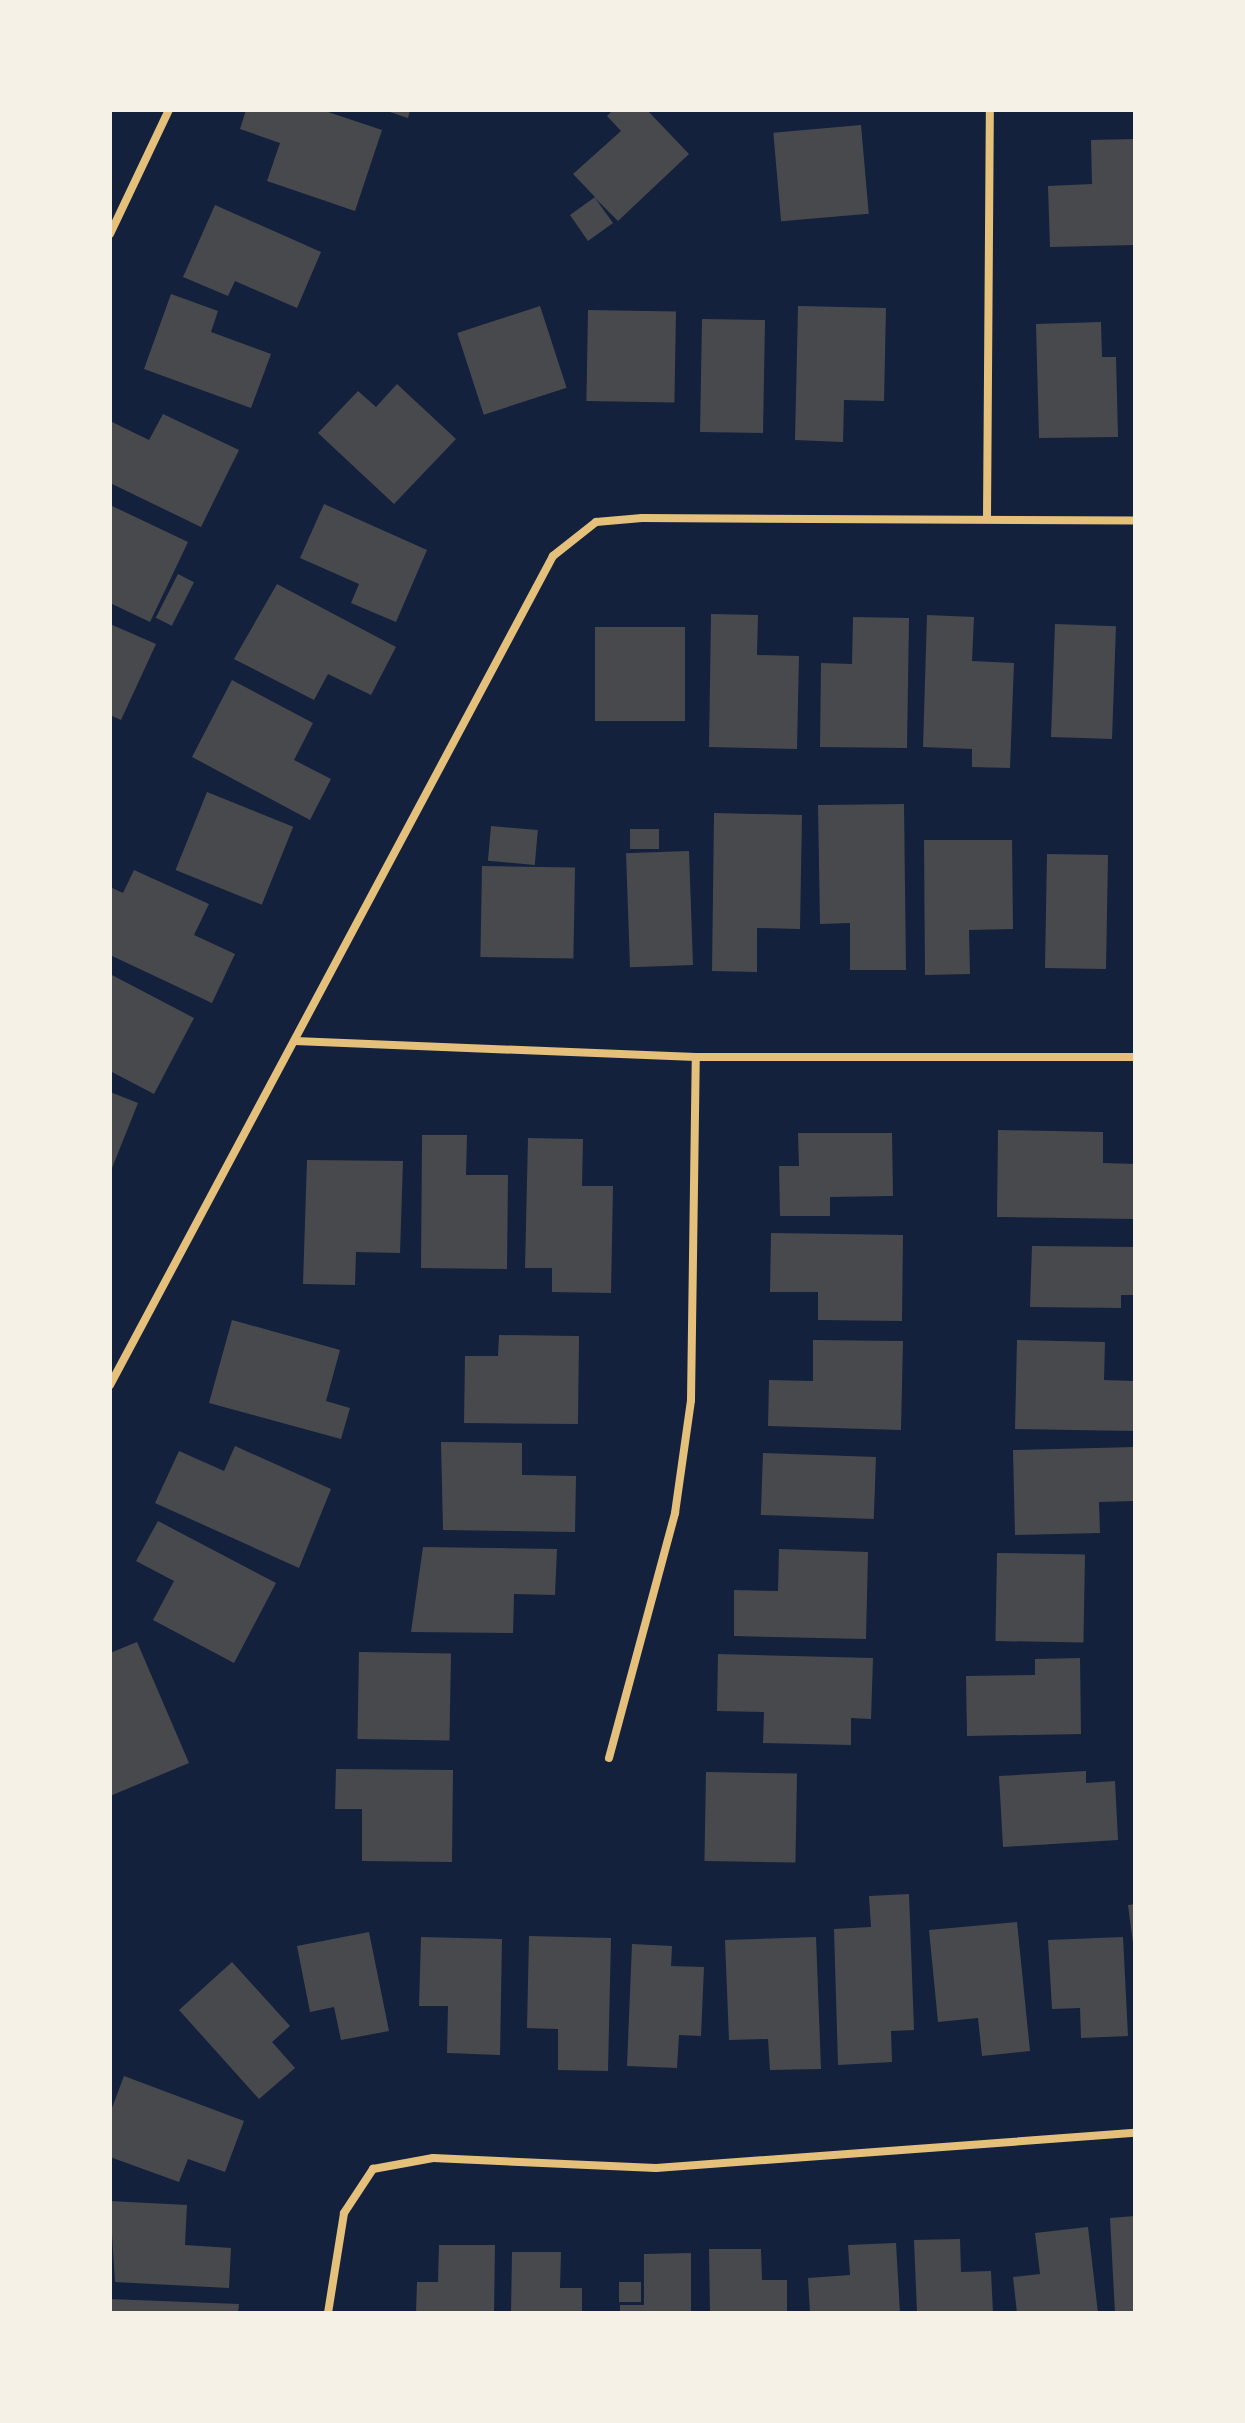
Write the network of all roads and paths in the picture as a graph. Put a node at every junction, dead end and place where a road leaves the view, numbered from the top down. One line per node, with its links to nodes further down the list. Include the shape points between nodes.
1 (169, 110): 3 (street)
2 (990, 110): 4 (street)
3 (110, 234)
4 (987, 519): 5 (street); 6 (street, via 596,522 553,556)
5 (1135, 521)
6 (295, 1041): 7 (street); 9 (street)
7 (696, 1057): 8 (street); 10 (street, via 691,1400 675,1513)
8 (1135, 1057)
9 (110, 1385)
10 (609, 1758)
11 (1135, 2133): 12 (street, via 656,2168 433,2158 373,2169 344,2213)
12 (328, 2313)

